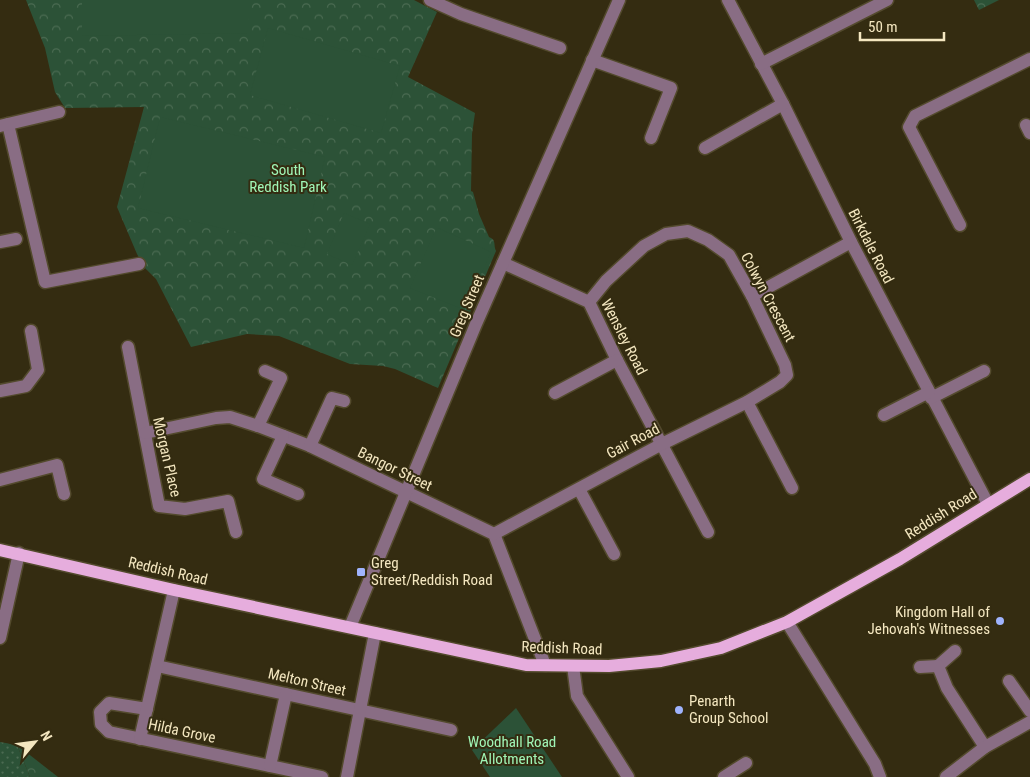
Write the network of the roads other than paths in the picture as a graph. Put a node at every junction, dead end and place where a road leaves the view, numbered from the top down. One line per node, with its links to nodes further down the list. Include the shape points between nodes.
1 (430, 0): 5 (street)
2 (619, 0): 7 (street, Greg Street)
3 (728, 0): 8 (street, Birkdale Road)
4 (883, 1): 8 (street)
5 (560, 48)
6 (1030, 59): 14 (street, via 915,116 908,127)
7 (592, 60): 12 (street, via 671,88); 18 (street, Greg Street)
8 (761, 64): 9 (street, Birkdale Road)
9 (783, 104): 13 (street); 17 (street, Birkdale Road)
10 (59, 112): 11 (street)
11 (4, 125): 19 (street, via 44,282)
12 (651, 138)
13 (705, 148)
14 (960, 225)
15 (16, 239): 16 (street)
16 (0, 242)
17 (851, 242): 20 (street); 30 (street, Birkdale Road)
18 (503, 263): 21 (street, Wensley Road); 43 (street, Greg Street)
19 (139, 264)
20 (752, 296): 21 (street, Colwyn Crescent, via 729,255 688,231 666,234 644,246 606,281); 27 (street, Colwyn Crescent)
21 (590, 302): 24 (street, Wensley Road)
22 (31, 331): 28 (street, via 38,370 26,386)
23 (128, 346): 35 (street, Morgan Place)
24 (616, 360): 29 (street); 37 (street, Wensley Road)
25 (265, 371): 34 (street, via 281,378)
26 (984, 371): 30 (street)
27 (787, 375): 32 (street, Gair Road)
28 (0, 391)
29 (555, 393)
30 (930, 395): 33 (street); 46 (street, Birkdale Road)
31 (344, 401): 38 (street, via 332,398)
32 (747, 402): 37 (street, Gair Road); 41 (street)
33 (884, 416)
34 (258, 426): 35 (street, Bangor Street, via 230,417); 36 (street, Bangor Street)
35 (145, 433): 47 (street, Morgan Place, via 159,506 185,509 228,502)
36 (283, 436): 38 (street, Bangor Street); 45 (street, via 263,479)
37 (662, 444): 42 (street, Gair Road); 48 (street, Wensley Road)
38 (310, 446): 43 (street, Bangor Street)
39 (0, 480): 44 (street, via 57,465)
40 (1029, 481): 46 (main road, Reddish Road)
41 (792, 488)
42 (579, 489): 49 (street, Gair Road); 52 (street)
43 (405, 493): 49 (street, Bangor Street); 55 (street, Greg Street)
44 (64, 494)
45 (298, 494)
46 (988, 504): 54 (main road, Reddish Road, via 900,559)
47 (236, 532)
48 (708, 532)
49 (494, 534): 59 (street)
50 (0, 550): 51 (main road, Reddish Road)
51 (19, 553): 53 (main road, Reddish Road); 57 (street)
52 (614, 554)
53 (174, 590): 55 (main road, Reddish Road); 60 (street)
54 (787, 622): 61 (main road, Reddish Road, via 721,648 661,661); 79 (street)
55 (350, 628): 56 (main road, Reddish Road)
56 (375, 633): 59 (main road, Reddish Road, via 526,665); 67 (street)
57 (0, 638)
58 (955, 651): 62 (street)
59 (545, 665): 61 (main road, Reddish Road)
60 (157, 666): 65 (street, Melton Street); 66 (street)
61 (573, 666): 77 (street, via 576,696)
62 (938, 666): 63 (street); 72 (street, via 947,688)
63 (920, 667)
64 (1009, 681): 68 (street)
65 (286, 694): 67 (street, Melton Street); 74 (street)
66 (147, 709): 71 (street); 71 (street, Hilda Grove, via 109,704 100,712 101,724 109,732)
67 (360, 710): 70 (street, Melton Street); 76 (street)
68 (1030, 711)
69 (1030, 722): 72 (street)
70 (451, 730)
71 (140, 739): 74 (street, Hilda Grove)
72 (985, 747): 80 (street)
73 (746, 763): 78 (street)
74 (270, 766): 75 (street, Hilda Grove)
75 (322, 777)
76 (347, 777)
77 (628, 777)
78 (724, 777)
79 (880, 777)
80 (946, 777)

